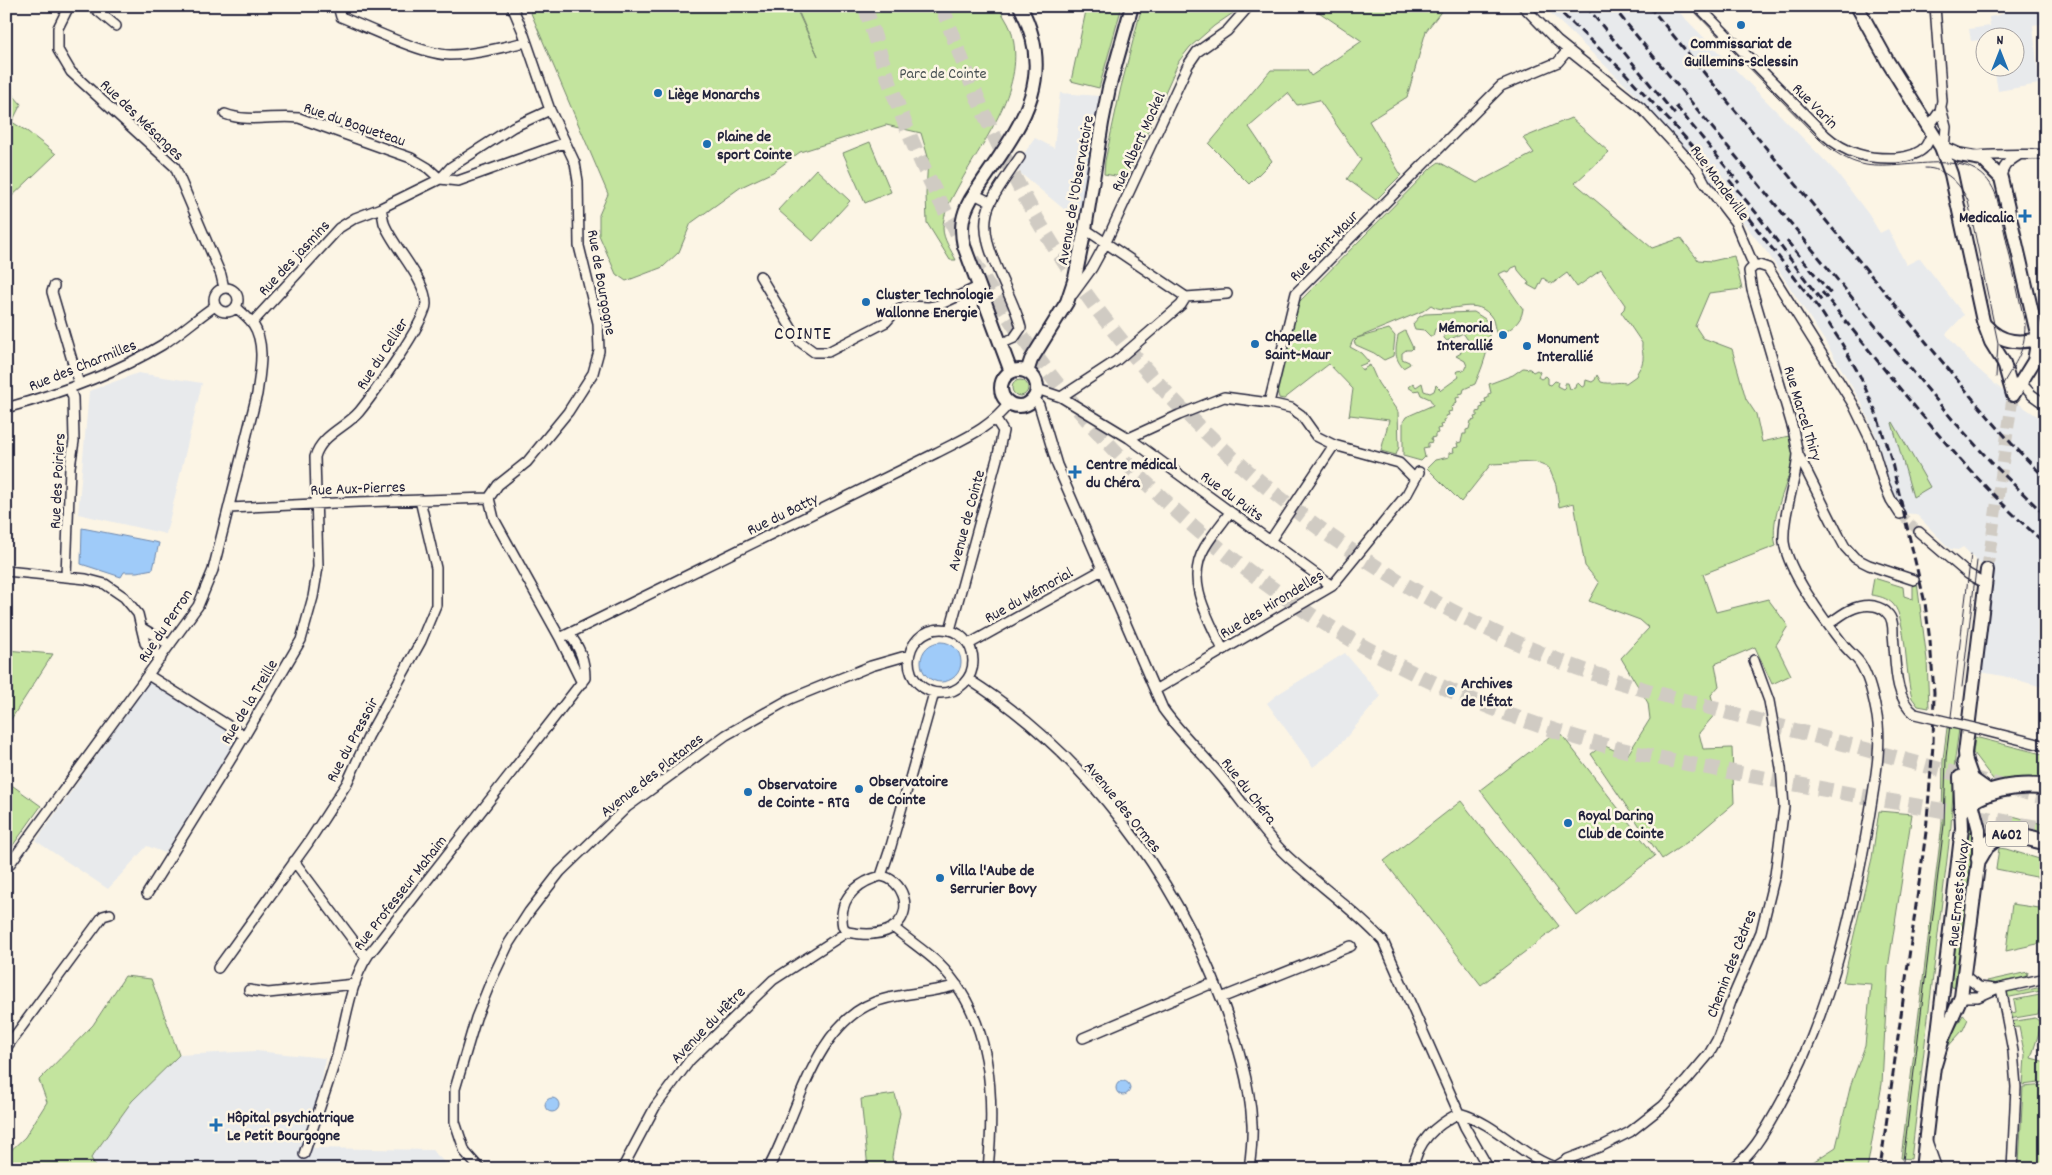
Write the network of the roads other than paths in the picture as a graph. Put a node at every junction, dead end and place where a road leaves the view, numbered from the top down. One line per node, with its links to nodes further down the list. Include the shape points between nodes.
1 (69, 6): 36 (street, Rue des Mésanges, via 58,28 58,50 71,72 175,167)
2 (92, 6): 12 (street)
3 (338, 6): 13 (street, via 341,17 430,52 450,55)
4 (512, 6): 13 (street, Rue de Bourgogne)
5 (1020, 6): 27 (street, via 1034,46 1036,76 1033,93 1021,123)
6 (1132, 6): 30 (street, Avenue de l'Observatoire, via 1104,114)
7 (1249, 6): 31 (street, Rue Albert Mockel, via 1227,31 1198,52 1188,65)
8 (1523, 6): 14 (street, Rue Mandeville)
9 (1698, 6): 18 (street, Rue Varin, via 1824,135 1841,148 1865,158 1912,156 1925,148)
10 (1857, 6): 18 (street)
11 (1935, 6): 15 (street)
12 (116, 26)
13 (526, 42): 16 (street, Rue de Bourgogne)
14 (1568, 50): 32 (street, Rue Mandeville, via 1633,100 1698,170 1735,222); 54 (street, Rue Saint-Maur, via 1558,62 1501,86 1296,293)
15 (1941, 108): 18 (street, Rue Varin); 20 (street, via 1946,127)
16 (550, 110): 19 (street, Rue de Bourgogne); 25 (street, Rue des jasmins, via 513,127 451,167)
17 (225, 114): 25 (street, Rue du Boqueteau, via 237,119 299,118 411,158)
18 (1930, 130): 20 (street)
19 (564, 143): 25 (street, Rue des jasmins, via 458,181); 61 (street, Rue de Bourgogne, via 575,163 579,246 598,323 599,351 593,373 568,412 527,462 498,485)
20 (1943, 148): 24 (street); 42 (street)
21 (2046, 154): 22 (street)
22 (2019, 155): 24 (street); 26 (street, via 2005,164)
23 (1020, 157): 28 (street)
24 (1975, 157): 26 (street, via 1986,162)
25 (440, 178): 29 (street, Rue des jasmins)
26 (2001, 178): 44 (street, via 2034,316)
27 (974, 194): 28 (street); 35 (street, via 965,209 961,229)
28 (990, 202): 45 (street, via 985,228 988,246 1021,328 1014,338)
29 (381, 208): 43 (street, Rue des jasmins, via 339,228); 63 (street, Rue du Cellier, via 384,223 423,289 426,305 403,349 358,413 318,447 315,457)
30 (1085, 229): 31 (street); 39 (street, Avenue de l'Observatoire)
31 (1106, 244): 38 (street); 39 (street, Rue Albert Mockel)
32 (1754, 266): 60 (street, Rue Marcel Thiry, via 1749,272 1752,290); 66 (street, via 1768,268 1853,404 1871,441 1884,484)
33 (760, 276): 35 (street, via 799,341 814,352 828,352 886,322 907,306 939,305)
34 (54, 286): 49 (street, via 52,292)
35 (978, 287): 45 (street)
36 (224, 288): 40 (street, via 215,294); 41 (street, via 236,294)
37 (1227, 294): 38 (street)
38 (1186, 296): 52 (street, via 1181,305 1116,361)
39 (1067, 302): 47 (street, Avenue de l'Observatoire)
40 (215, 306): 41 (street, via 223,312); 49 (street, Rue des Charmilles, via 164,344 134,361)
41 (236, 307): 43 (street, Rue du Perron)
42 (1983, 321): 44 (street, via 1993,333 2007,340 2025,342); 48 (street, via 2004,363 2013,395)
43 (252, 323): 64 (street, Rue du Perron, via 261,347 257,394)
44 (2043, 334): 48 (street, via 2034,361)
45 (1000, 344): 46 (street)
46 (1010, 372): 47 (street); 53 (street, via 1001,385 1003,396)
47 (1027, 372): 51 (street, via 1035,380)
48 (2021, 383): 55 (street)
49 (79, 384): 50 (street, Rue des Charmilles)
50 (70, 389): 56 (street, Rue des Charmilles); 72 (street, Rue des Poiriers, via 74,441)
51 (1035, 393): 52 (street, Rue du Puits); 53 (street, via 1024,405); 69 (street, Rue du Chéra, via 1057,465)
52 (1061, 397): 58 (street, Rue du Puits)
53 (1010, 403): 57 (street, Rue du Batty)
54 (1269, 403): 58 (street, via 1224,397); 59 (street, via 1291,408 1302,415 1316,436)
55 (2046, 405)
56 (6, 408)
57 (996, 420): 78 (street, Avenue de Cointe, via 1003,431 998,455); 79 (street, Rue du Batty, via 936,453)
58 (1129, 438): 65 (street, Rue du Puits)
59 (1334, 445): 68 (street); 75 (street, Rue des Hirondelles, via 1398,463 1417,476 1407,494)
60 (1798, 454): 73 (street, Rue Marcel Thiry, via 1851,554 1869,565); 76 (street, via 1784,535 1786,549 1808,594)
61 (489, 498): 62 (street, Rue Aux-Pierres); 80 (street, via 494,519)
62 (420, 500): 63 (street, Rue Aux-Pierres); 100 (street, Rue du Pressoir, via 436,568 436,605 346,783)
63 (318, 504): 64 (street, Rue Aux-Pierres); 92 (street, Rue de la Treille, via 318,568 301,640)
64 (229, 508): 82 (street, Rue du Perron, via 214,570 198,606)
65 (1230, 512): 68 (street, Rue du Puits); 83 (street, via 1204,548 1197,585)
66 (1900, 514)
67 (1919, 532): 74 (street, via 1968,574)
68 (1270, 541): 75 (street, Rue du Puits)
69 (1102, 570): 81 (street, Rue du Mémorial); 90 (street, Rue du Chéra)
70 (1987, 570): 74 (street, Rue Ernest Solvay)
71 (6, 571): 72 (street)
72 (66, 576): 77 (street, via 105,584 129,603 138,614)
73 (1914, 580)
74 (1986, 584): 94 (street, Rue Ernest Solvay)
75 (1332, 586): 83 (street, Rue des Hirondelles)
76 (1829, 624): 93 (street, bridge, via 1848,610 1862,606 1877,607 1888,613 1901,693 1915,714); 135 (street, via 1842,644 1860,662 1876,710 1876,758 1867,827 1844,937 1808,1049 1758,1143)
77 (142, 628): 82 (street); 85 (street, via 145,643)
78 (950, 630): 81 (street); 84 (street, via 926,632 912,646)
79 (569, 634): 80 (street, Rue du Batty); 89 (street, via 583,659 585,678)
80 (560, 638): 89 (street)
81 (969, 644): 88 (street, via 974,661)
82 (170, 645): 85 (street, Rue du Perron)
83 (1223, 650): 90 (street, Rue des Hirondelles)
84 (909, 655): 91 (street, via 911,675 925,690); 128 (street, Avenue des Platanes, via 864,668 790,699 726,735 627,807 560,872 509,943 476,1018 455,1089 455,1122 465,1152)
85 (161, 658): 87 (street, Rue du Perron)
86 (1754, 660): 126 (street, Chemin des Cèdres, via 1769,700 1784,807 1781,844 1761,932 1717,1040 1687,1080 1664,1106 1630,1132 1568,1159)
87 (148, 675): 92 (street); 101 (street, Rue du Perron)
88 (968, 679): 91 (street, via 954,691); 115 (street, Avenue des Ormes, via 996,696 1050,742 1090,783 1159,874)
89 (582, 684): 108 (street, Rue Professeur Mahaim)
90 (1155, 690): 123 (street, Rue du Chéra, via 1175,726 1214,767 1260,828 1383,941)
91 (934, 693): 102 (street)
92 (245, 736): 103 (street, Rue de la Treille)
93 (2046, 746)
94 (1965, 763): 96 (highway, via 1971,780); 97 (street, Rue Ernest Solvay)
95 (2046, 787): 96 (highway, via 2028,786)
96 (1988, 792): 97 (highway)
97 (1966, 805): 99 (street, Rue Ernest Solvay, via 1979,830); 110 (street, Rue Ernest Solvay)
98 (2046, 842): 99 (highway, A602, via 2001,834 1986,846)
99 (1979, 858): 111 (street, Rue Ernest Solvay)
100 (294, 861): 108 (street); 109 (street, Rue du Pressoir)
101 (6, 869)
102 (881, 876): 105 (street, via 893,880 904,897 903,914); 106 (street, via 858,886 846,899 842,916)
103 (147, 894)
104 (110, 914): 121 (street, via 103,916)
105 (893, 927): 106 (street, via 873,934); 114 (street, via 938,963)
106 (847, 932): 129 (street, Avenue du Hêtre, via 774,980 690,1060 655,1107)
107 (1351, 946): 119 (street)
108 (365, 956): 113 (street, Rue Professeur Mahaim)
109 (218, 968)
110 (1944, 973): 118 (street, via 1948,990); 122 (street, Rue Ernest Solvay)
111 (1965, 976): 116 (street, via 1979,987); 118 (street, Rue Ernest Solvay)
112 (2046, 978): 116 (street)
113 (355, 984): 117 (street, via 268,992); 125 (street, Rue Professeur Mahaim)
114 (957, 985): 130 (street, via 885,999 853,1015 828,1042 805,1083); 131 (street, via 974,1014 988,1068 991,1121)
115 (1216, 985): 119 (street, Avenue des Ormes); 120 (street, via 1208,985)
116 (1998, 988): 118 (street, via 1978,997); 138 (street, via 2013,1051 2015,1075)
117 (248, 990)
118 (1961, 997): 122 (street, Rue Ernest Solvay)
119 (1221, 998): 132 (street, Avenue des Ormes, via 1238,1046 1251,1110)
120 (1083, 1038)
121 (6, 1048)
122 (1935, 1065): 124 (street, Rue Ernest Solvay)
123 (1459, 1113): 126 (street, via 1498,1130 1537,1159); 133 (street, via 1423,1140); 134 (street, Rue du Chéra)
124 (1926, 1138): 127 (street); 136 (street, Rue Ernest Solvay)
125 (304, 1154)
126 (1558, 1168)
127 (1937, 1168): 137 (street)
128 (480, 1169)
129 (622, 1169)
130 (768, 1169)
131 (988, 1169)
132 (1249, 1169)
133 (1412, 1169)
134 (1489, 1169)
135 (1731, 1169)
136 (1922, 1169)
137 (1945, 1169)
138 (2012, 1169)

